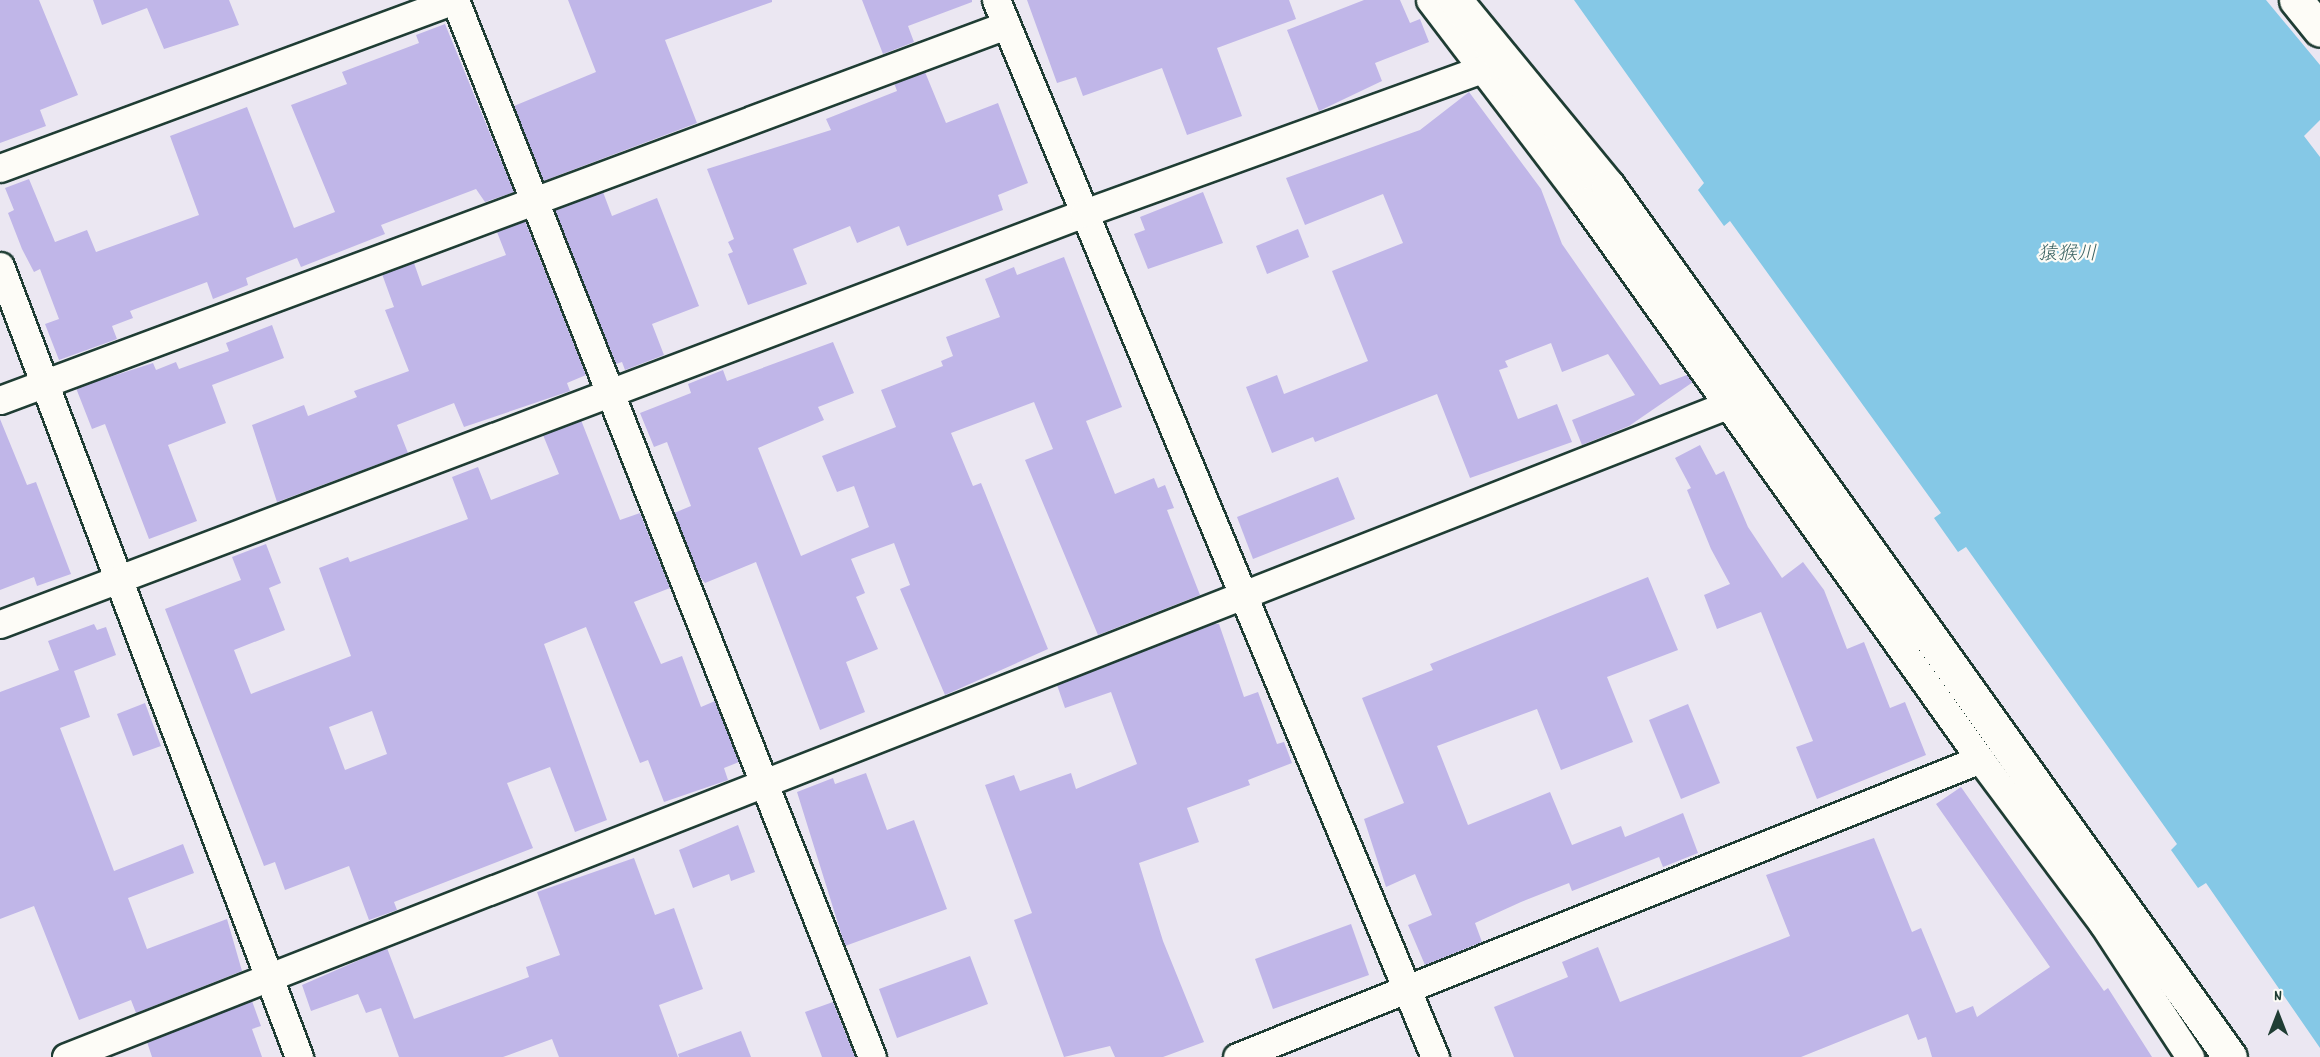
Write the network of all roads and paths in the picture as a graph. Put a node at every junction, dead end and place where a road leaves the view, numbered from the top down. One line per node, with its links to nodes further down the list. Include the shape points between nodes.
1 (455, 0): 9 (street); 11 (street)
2 (996, 0): 6 (street)
3 (1430, 0): 8 (street)
4 (1455, 0): 10 (street)
5 (2296, 0): 7 (street)
6 (1006, 25): 11 (street); 12 (street)
7 (2320, 30)
8 (1479, 70): 10 (street); 12 (street)
9 (0, 168)
10 (1596, 193): 17 (street); 18 (street)
11 (535, 201): 14 (street); 15 (street)
12 (1084, 213): 15 (street); 21 (street)
13 (0, 266): 14 (street)
14 (46, 383): 16 (street); 20 (street)
15 (610, 393): 20 (street); 24 (street)
16 (0, 400)
17 (1727, 405): 19 (street); 21 (street)
18 (1875, 558): 19 (street); 25 (street)
19 (1848, 574): 23 (street)
20 (119, 579): 22 (street); 26 (street)
21 (1245, 596): 24 (street); 27 (street)
22 (0, 624)
23 (1980, 759): 25 (street); 27 (street)
24 (766, 782): 26 (street); 31 (street)
25 (2114, 915): 34 (street); 35 (street)
26 (268, 976): 28 (street); 30 (street)
27 (1406, 992): 32 (street); 33 (street)
28 (103, 1050): 29 (street)
29 (66, 1057)
30 (299, 1057)
31 (872, 1057)
32 (1237, 1057)
33 (1435, 1057)
34 (2190, 1057)
35 (2230, 1057)

